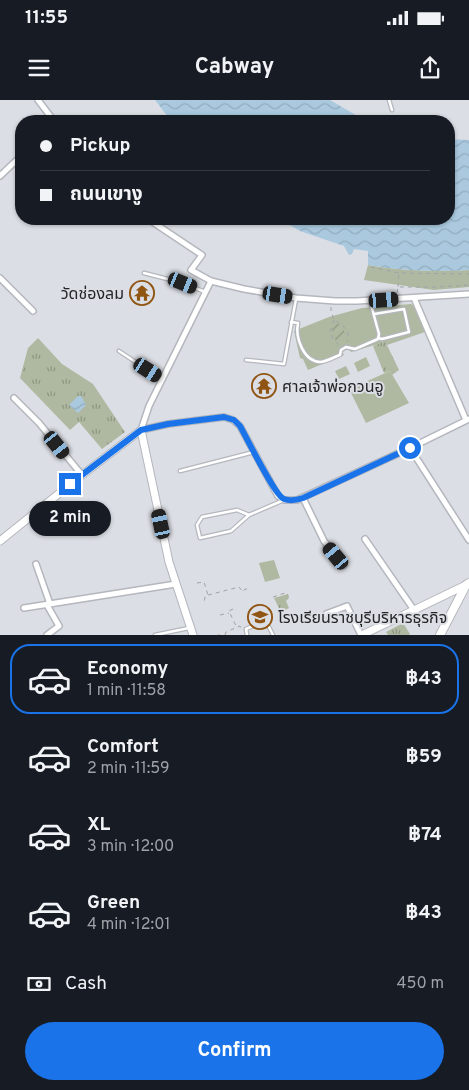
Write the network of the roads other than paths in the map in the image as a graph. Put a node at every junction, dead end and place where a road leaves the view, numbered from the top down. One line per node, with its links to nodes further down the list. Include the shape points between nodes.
1 (38, 100): 4 (street)
2 (389, 100): 3 (lane)
3 (392, 110)
4 (49, 115)
5 (15, 162): 6 (street)
6 (0, 176)
7 (157, 225): 10 (street, via 202,255 191,270)
8 (144, 273): 11 (lane)
9 (0, 278): 16 (street)
10 (211, 281): 11 (street); 13 (street)
11 (205, 292): 22 (street)
12 (469, 294): 14 (street)
13 (296, 298): 15 (street); 18 (lane)
14 (414, 298): 15 (street); 24 (street)
15 (370, 301): 17 (lane)
16 (33, 311)
17 (374, 314): 19 (lane); 19 (lane, via 404,309 409,332)
18 (292, 322): 19 (lane, via 298,323 296,330 305,353 319,362 340,355 346,347 355,349); 21 (lane, via 284,364)
19 (378, 338)
20 (119, 352): 22 (lane)
21 (246, 360)
22 (162, 379): 25 (street)
23 (14, 398): 29 (street)
24 (467, 419): 26 (street)
25 (141, 430): 27 (street, via 224,417 240,426); 29 (street); 39 (street)
26 (410, 448): 30 (street); 34 (street)
27 (255, 452): 28 (lane); 31 (street, via 278,496)
28 (180, 471)
29 (82, 475): 35 (street)
30 (303, 498): 31 (street); 37 (street, via 324,541)
31 (284, 500): 32 (lane)
32 (248, 515): 32 (lane, via 237,510 202,517 197,525 198,536 231,531)
33 (366, 539): 42 (street)
34 (469, 540)
35 (0, 541)
36 (36, 564): 40 (street)
37 (344, 565)
38 (468, 582): 42 (street); 50 (main road)
39 (176, 584): 40 (street); 44 (street)
40 (48, 605): 41 (street); 45 (street, via 59,626)
41 (24, 608)
42 (414, 610): 49 (street)
43 (326, 614): 49 (street, via 347,606)
44 (192, 631): 46 (lane)
45 (47, 635)
46 (155, 635)
47 (247, 635): 48 (lane, via 246,629 262,622)
48 (273, 635)
49 (362, 635)
50 (440, 635)

